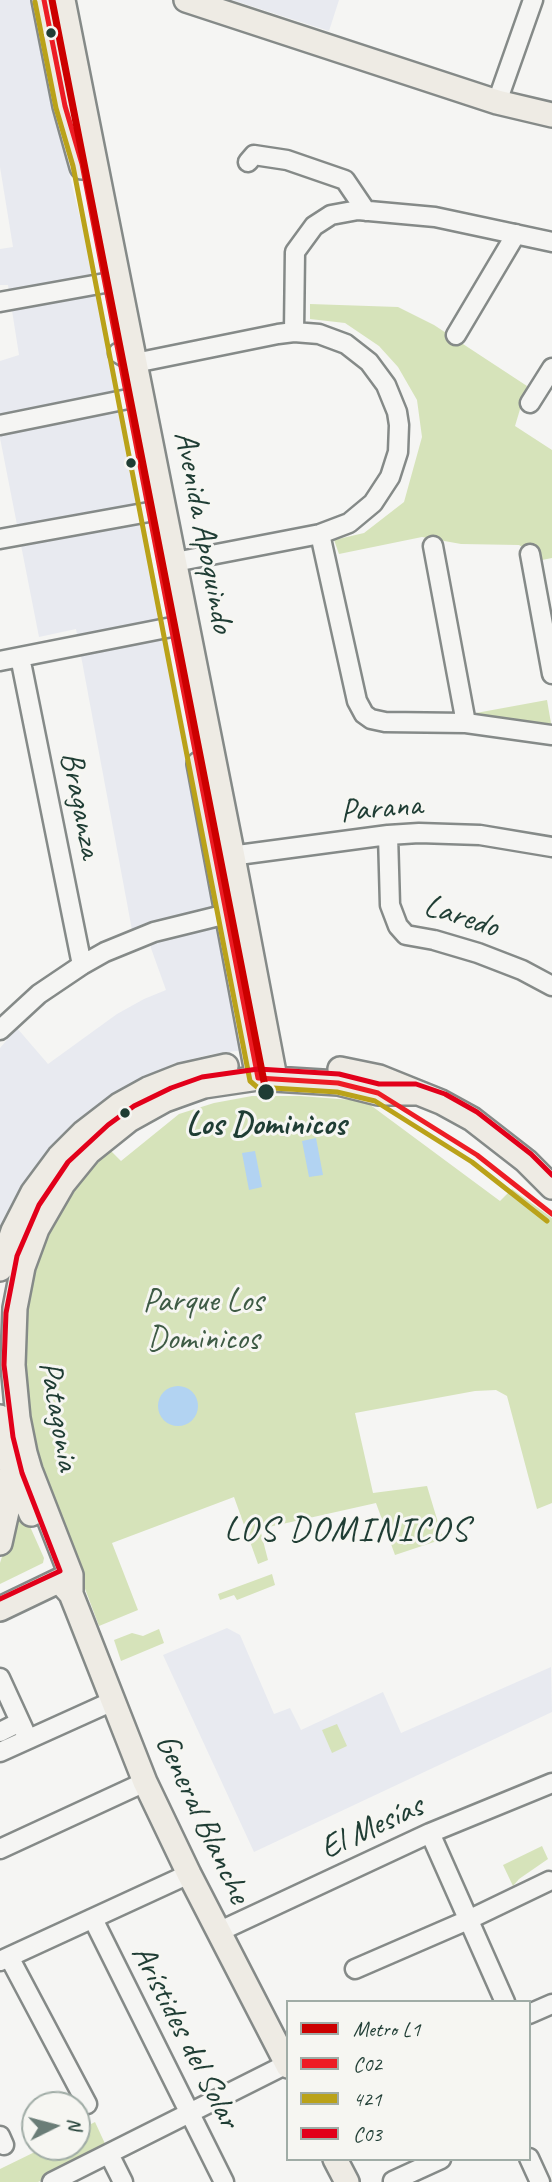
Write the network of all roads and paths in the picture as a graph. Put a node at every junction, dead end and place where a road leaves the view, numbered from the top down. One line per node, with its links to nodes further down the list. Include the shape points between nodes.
1 (44, 0): 11 (main road, Avenida Apoquindo, via 65,106)
2 (63, 0): 11 (main road, Avenida Apoquindo)
3 (186, 0): 5 (main road)
4 (533, 0): 5 (street)
5 (497, 102): 6 (main road)
6 (552, 115)
7 (248, 162): 8 (street, via 254,155 287,160 345,180)
8 (366, 211): 9 (street, via 435,217); 13 (street, via 331,215 300,242 295,252)
9 (516, 234): 10 (street); 14 (street)
10 (552, 242)
11 (113, 288): 12 (street); 15 (main road, Avenida Apoquindo)
12 (0, 302)
13 (294, 332): 15 (street); 21 (street, via 332,338 369,362 389,391 399,425 395,464 383,490 355,518)
14 (456, 335)
15 (127, 358): 17 (main road, Avenida Apoquindo); 25 (main road, Avenida Apoquindo)
16 (552, 369): 18 (street)
17 (128, 399): 19 (street); 20 (main road, Avenida Apoquindo)
18 (530, 403)
19 (0, 425)
20 (149, 512): 22 (street); 26 (main road, Avenida Apoquindo)
21 (320, 534): 25 (street); 30 (street, via 363,713 385,722)
22 (0, 539)
23 (433, 546): 30 (street)
24 (530, 554): 29 (street)
25 (174, 562): 26 (main road, Avenida Apoquindo)
26 (180, 626): 27 (street); 34 (main road, Avenida Apoquindo)
27 (20, 657): 28 (street); 36 (street, Braganza)
28 (0, 661)
29 (552, 674)
30 (466, 723): 31 (street)
31 (552, 735)
32 (388, 835): 33 (street, Parana, via 480,835); 34 (street, Parana); 37 (street, Laredo, via 390,905 406,935 478,953)
33 (552, 847)
34 (225, 856): 35 (main road, Avenida Apoquindo); 39 (main road, Avenida Apoquindo)
35 (227, 914): 36 (street, via 154,932); 39 (main road, Avenida Apoquindo)
36 (82, 965): 38 (street, via 39,994)
37 (552, 986)
38 (0, 1029)
39 (265, 1071): 40 (main road, via 378,1093 414,1093 441,1102 472,1119); 41 (main road, via 203,1070 170,1080 129,1099 93,1125 37,1185); 42 (main road, Patagonia, via 175,1096 129,1120 97,1145 63,1184 37,1228)
40 (552, 1187)
41 (0, 1269)
42 (7, 1319): 46 (main road, Patagonia, via 22,1436)
43 (0, 1418): 44 (main road, Patagonia)
44 (9, 1458): 45 (main road, via 10,1498); 46 (main road, Patagonia)
45 (0, 1543)
46 (64, 1576): 47 (main road); 48 (main road); 50 (main road, General Blanche)
47 (0, 1592)
48 (0, 1609)
49 (0, 1678): 51 (street)
50 (113, 1701): 53 (street); 55 (main road, General Blanche)
51 (20, 1722): 52 (street); 53 (street)
52 (0, 1732)
53 (28, 1739): 54 (street)
54 (0, 1752)
55 (145, 1782): 58 (street); 59 (main road, General Blanche)
56 (552, 1783): 57 (street, El Mesías)
57 (430, 1833): 62 (street); 63 (street, El Mesías)
58 (2, 1844)
59 (189, 1874): 61 (street); 63 (main road, General Blanche)
60 (550, 1881): 62 (street)
61 (93, 1919): 64 (street); 72 (street, Arístides del Solar)
62 (468, 1920): 65 (street); 66 (street)
63 (218, 1932): 69 (main road, General Blanche)
64 (4, 1959): 71 (street)
65 (355, 1969)
66 (504, 2000)
67 (552, 2004): 68 (street)
68 (531, 2013)
69 (286, 2063)
70 (286, 2065): 72 (street)
71 (79, 2091)
72 (190, 2113): 73 (street); 80 (street, Arístides del Solar)
73 (109, 2154): 78 (street); 79 (street)
74 (336, 2161): 81 (main road)
75 (437, 2161): 77 (street)
76 (530, 2161): 82 (street)
77 (393, 2181)
78 (52, 2182)
79 (123, 2182)
80 (224, 2182)
81 (347, 2182)
82 (540, 2182)

